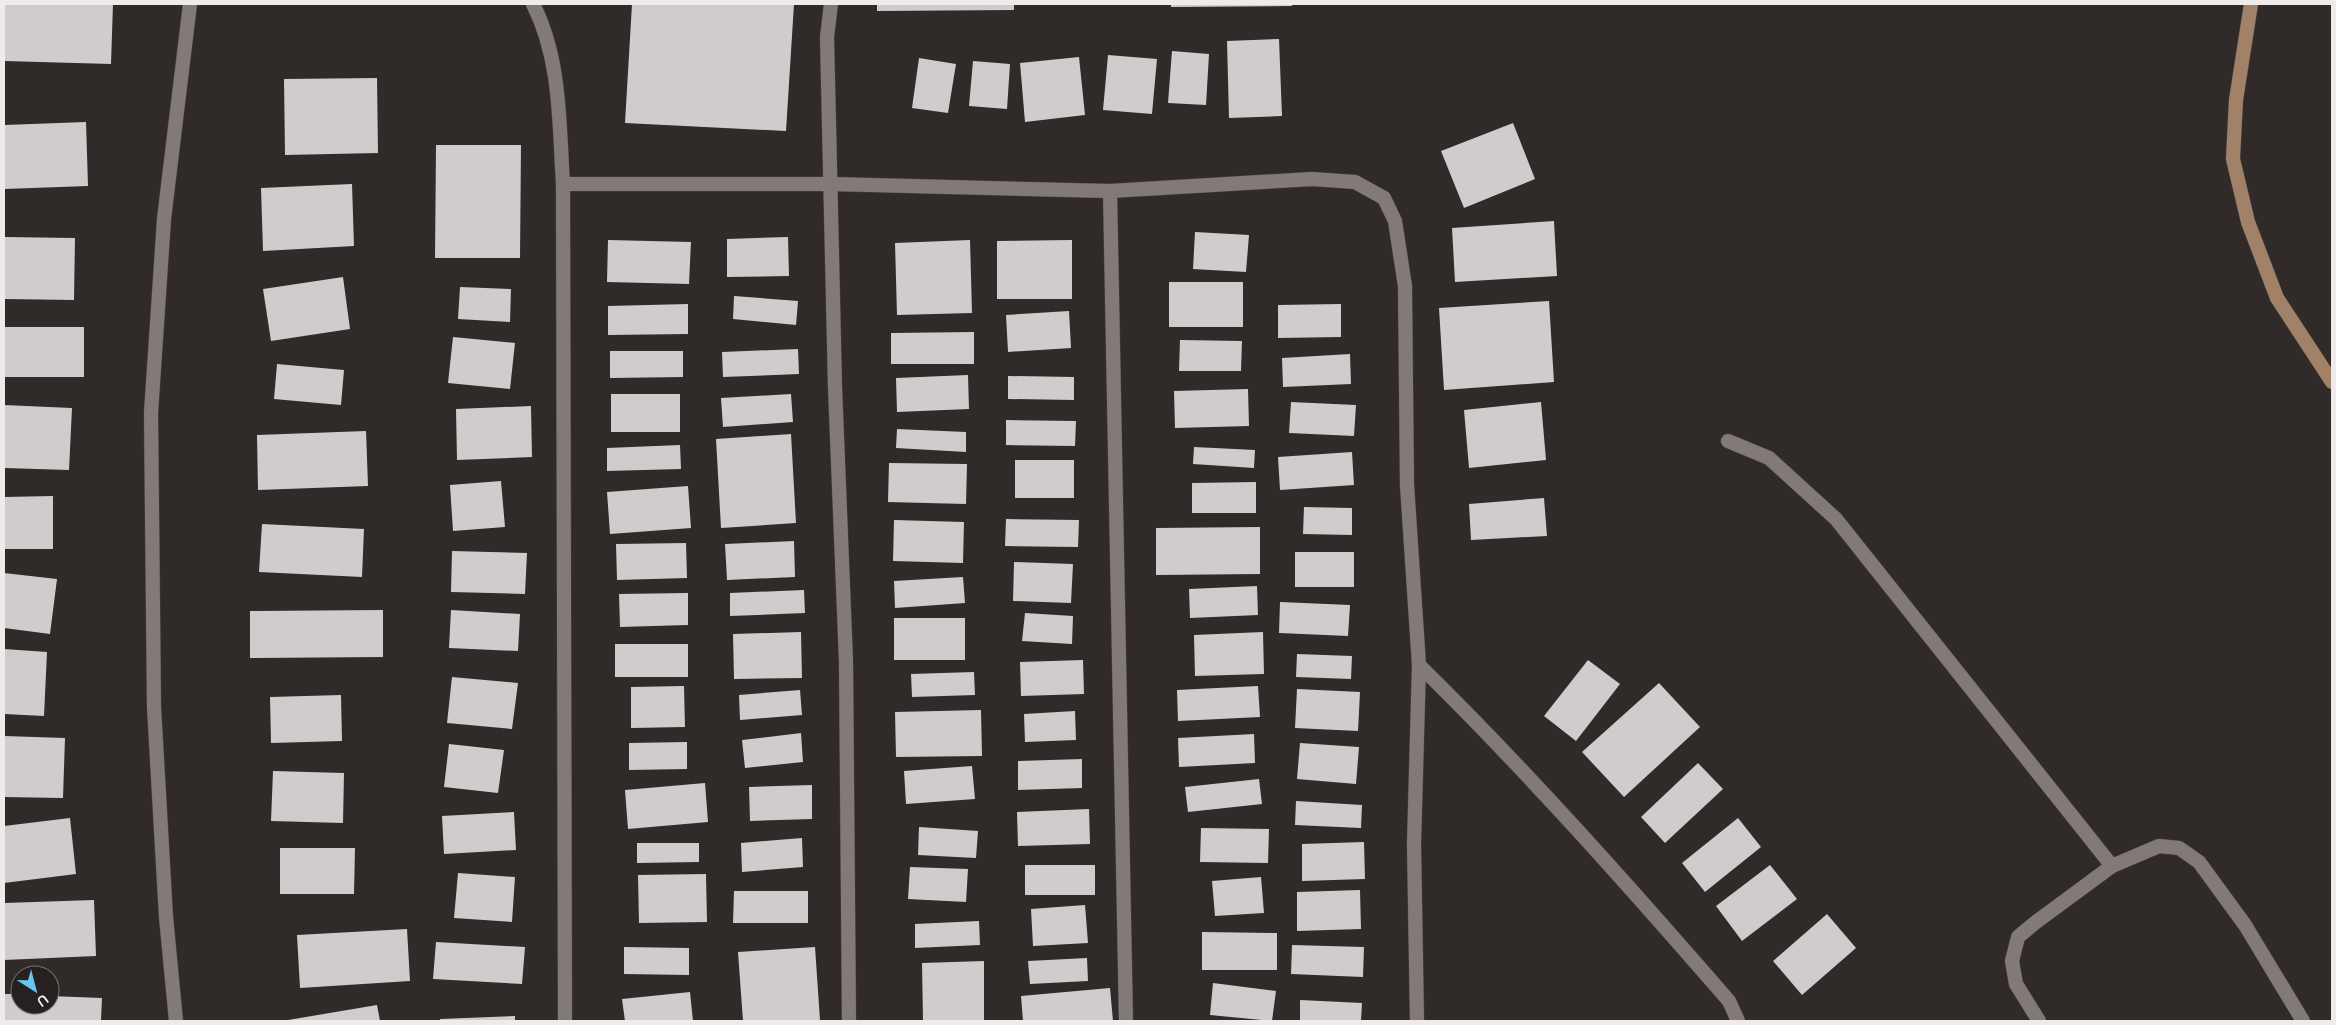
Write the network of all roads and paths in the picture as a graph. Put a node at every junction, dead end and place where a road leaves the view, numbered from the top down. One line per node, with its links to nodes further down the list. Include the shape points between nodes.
1 (190, 4): 12 (street, via 164,219 151,413 154,707 166,917)
2 (533, 4): 5 (street, via 549,44 556,78)
3 (830, 4): 6 (street, via 827,37)
4 (2251, 4): 8 (main road, via 2236,100 2233,159 2248,222 2277,298)
5 (563, 184): 6 (street); 13 (street)
6 (831, 184): 7 (street); 14 (street, via 846,661)
7 (1110, 191): 10 (street, via 1312,179 1355,182 1384,198 1395,221 1405,286 1407,485); 15 (street)
8 (2332, 382)
9 (1728, 441): 11 (street, via 1768,458 1836,519)
10 (1420, 665): 16 (street, via 1414,844); 17 (street, via 1499,743 1621,877 1729,1001)
11 (2112, 866): 18 (street, via 2018,937 2012,960 2016,984); 19 (street, via 2159,846 2179,848 2199,862 2245,925)
12 (176, 1021)
13 (565, 1021)
14 (849, 1021)
15 (1126, 1021)
16 (1418, 1021)
17 (1738, 1021)
18 (2039, 1021)
19 (2303, 1021)

